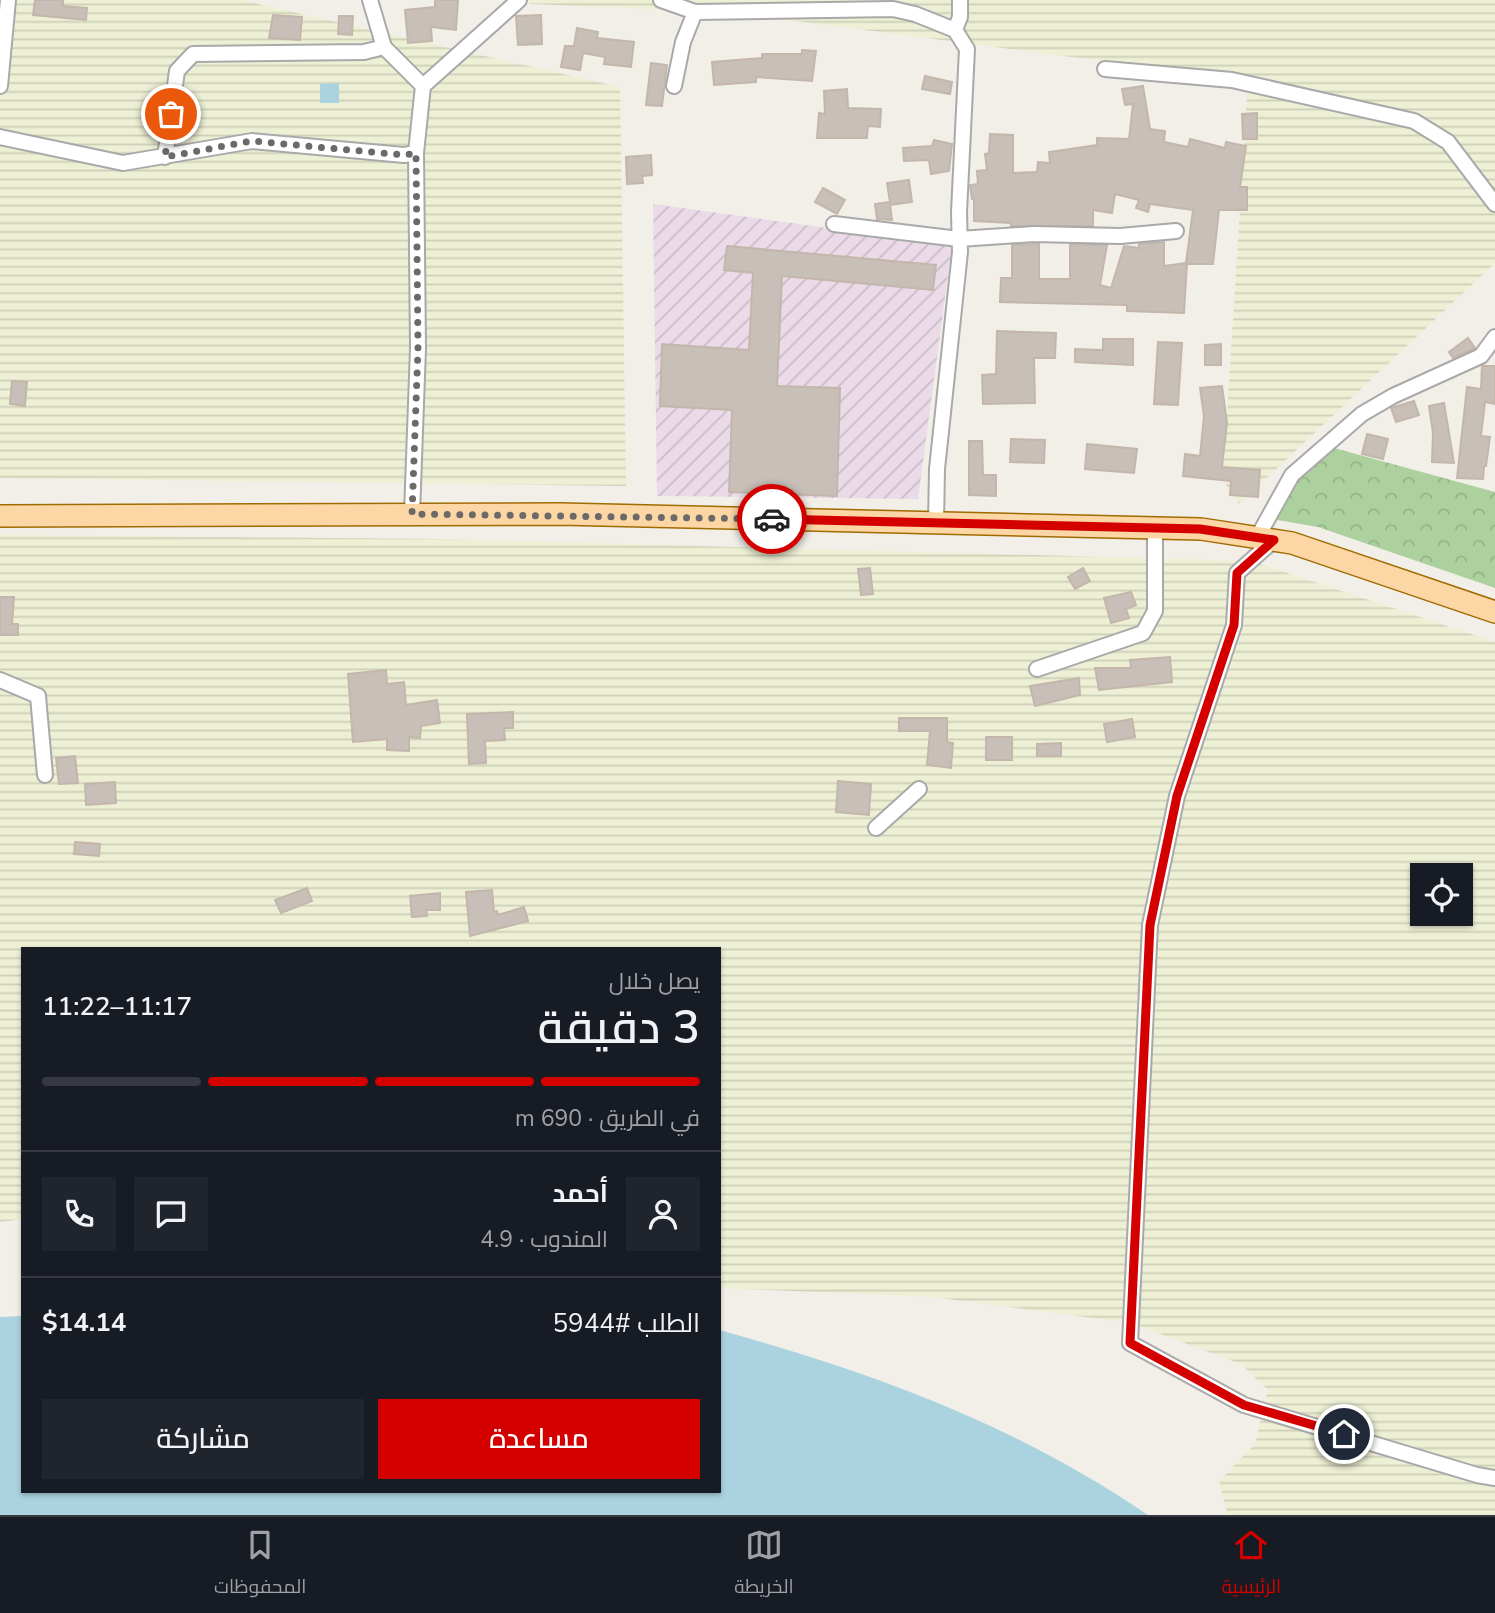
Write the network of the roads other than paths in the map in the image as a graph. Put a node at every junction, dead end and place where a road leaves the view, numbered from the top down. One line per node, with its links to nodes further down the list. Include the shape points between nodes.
1 (8, 0): 10 (street)
2 (370, 0): 8 (street)
3 (519, 0): 11 (street)
4 (661, 0): 6 (street)
5 (960, 0): 7 (street)
6 (695, 12): 7 (street, via 892,9); 12 (street)
7 (955, 30): 19 (street, via 967,49)
8 (384, 47): 11 (street); 15 (street, via 365,52 193,54 177,71)
9 (1105, 69): 16 (street, via 1232,80 1414,121 1448,142)
10 (0, 86)
11 (423, 86): 14 (street)
12 (674, 86)
13 (0, 137): 15 (street, via 102,161)
14 (416, 153): 15 (street, via 252,141); 21 (street, via 418,348)
15 (165, 157)
16 (1495, 204)
17 (834, 223): 19 (street)
18 (1176, 231): 19 (street)
19 (959, 239): 23 (street)
20 (1495, 337): 25 (street, via 1481,356 1362,414 1292,475)
21 (412, 514): 22 (main road); 23 (main road)
22 (0, 516)
23 (936, 523): 24 (main road)
24 (1156, 528): 25 (main road); 27 (street, via 1155,611 1143,633)
25 (1266, 539): 26 (main road, via 1292,543); 32 (street, via 1237,573 1234,625 1177,796 1150,925 1130,1343 1244,1405)
26 (1495, 612)
27 (1037, 669)
28 (0, 680): 29 (street, via 38,696)
29 (45, 775)
30 (919, 789): 31 (street)
31 (876, 828)
32 (1495, 1478)

